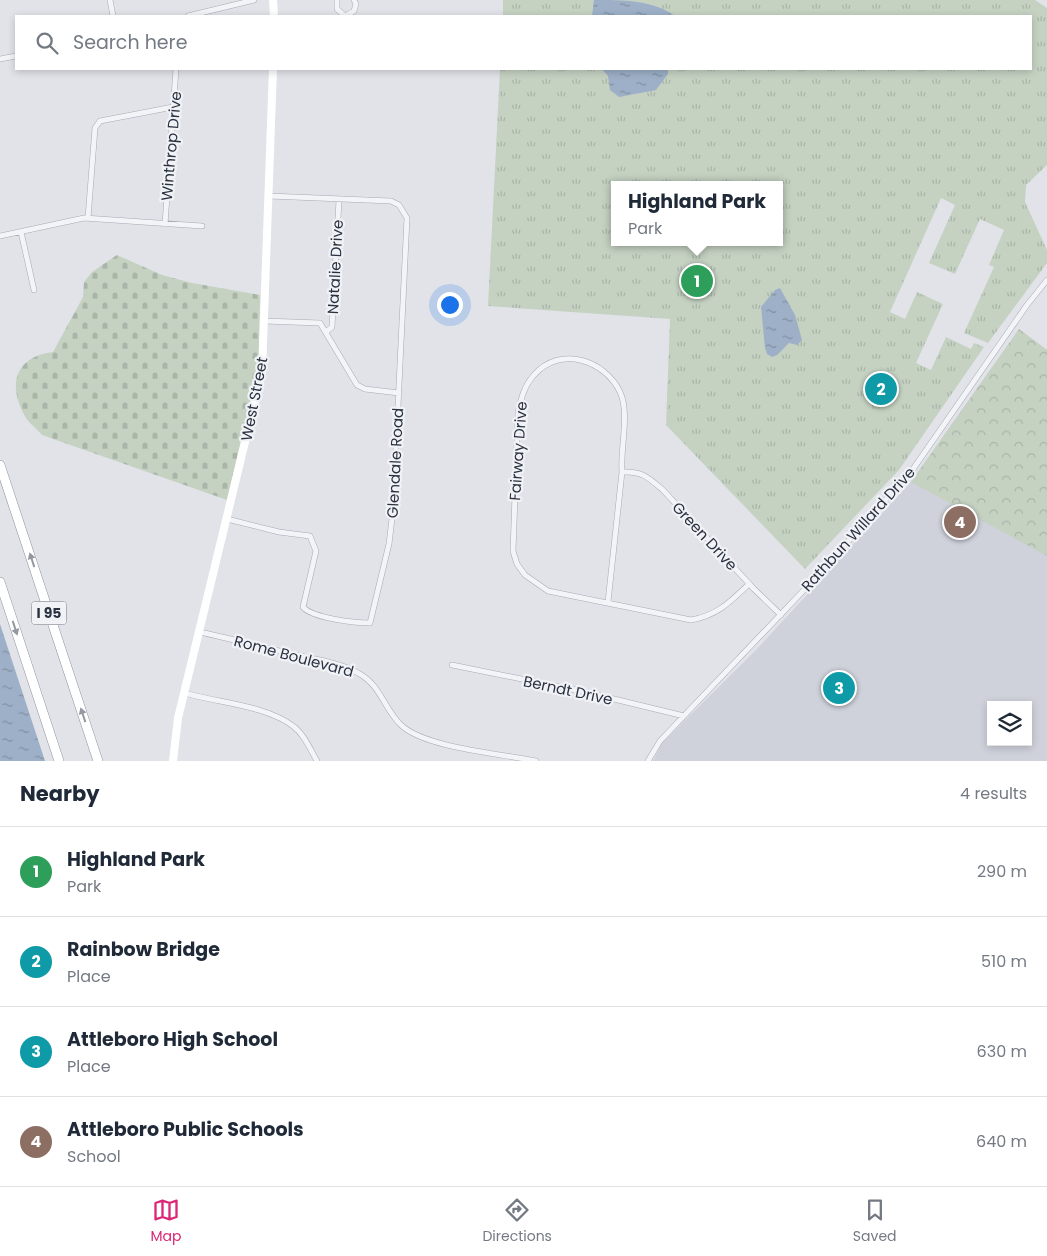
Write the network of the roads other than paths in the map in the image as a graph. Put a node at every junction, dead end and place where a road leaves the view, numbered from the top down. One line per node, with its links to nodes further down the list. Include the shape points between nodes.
1 (110, 0): 6 (street)
2 (254, 0): 7 (street)
3 (274, 0): 8 (main road)
4 (337, 0): 9 (street, via 337,9)
5 (354, 0): 10 (street, via 354,11)
6 (114, 15)
7 (192, 15)
8 (274, 15)
9 (344, 15)
10 (347, 15)
11 (15, 56): 12 (street)
12 (0, 59)
13 (176, 70): 15 (street, Winthrop Drive)
14 (273, 70): 16 (main road, West Street)
15 (174, 107): 18 (street, via 100,121 95,128); 19 (street, Winthrop Drive)
16 (269, 196): 17 (street, Glendale Road); 25 (main road, West Street)
17 (339, 200): 26 (street, Natalie Drive, via 332,327); 27 (street, Glendale Road, via 391,201 404,210 407,218)
18 (88, 218): 19 (street); 21 (street)
19 (165, 224): 20 (street)
20 (202, 226)
21 (20, 232): 22 (street); 24 (street)
22 (0, 236)
23 (1047, 280): 34 (street, Rathbun Willard Drive, via 911,472)
24 (34, 290)
25 (264, 321): 26 (street, via 320,324); 30 (main road, West Street, via 262,372)
26 (326, 332): 27 (street, via 357,384 365,389)
27 (399, 393): 30 (street, Glendale Road, via 394,510 370,623 320,615 303,607 316,551 310,536)
28 (0, 465): 40 (highway, I 95, one-way to 28)
29 (622, 472): 32 (street, Green Drive, via 635,471 648,477); 33 (street, Fairway Drive); 33 (street, Fairway Drive, via 624,408 621,393 612,379 603,369 576,359 560,360 535,373 521,396 518,413 512,529 517,564 534,584 548,591)
30 (227, 519): 35 (main road, West Street)
31 (0, 582): 39 (highway, I 95, one-way to 39)
32 (749, 584): 33 (street, Fairway Drive, via 708,617 691,620); 34 (street, Green Drive)
33 (608, 602)
34 (781, 615): 38 (street, Rathbun Willard Drive)
35 (200, 632): 37 (main road, West Street); 43 (street, Rome Boulevard, via 328,662 357,672 369,679 392,715 412,733 460,747)
36 (452, 665): 38 (street, Berndt Drive)
37 (185, 693): 41 (main road, West Street); 42 (street, via 279,718 302,735)
38 (684, 716): 44 (street, Rathbun Willard Drive, via 660,740)
39 (59, 761)
40 (98, 761)
41 (173, 761)
42 (317, 761)
43 (536, 761)
44 (648, 761)

